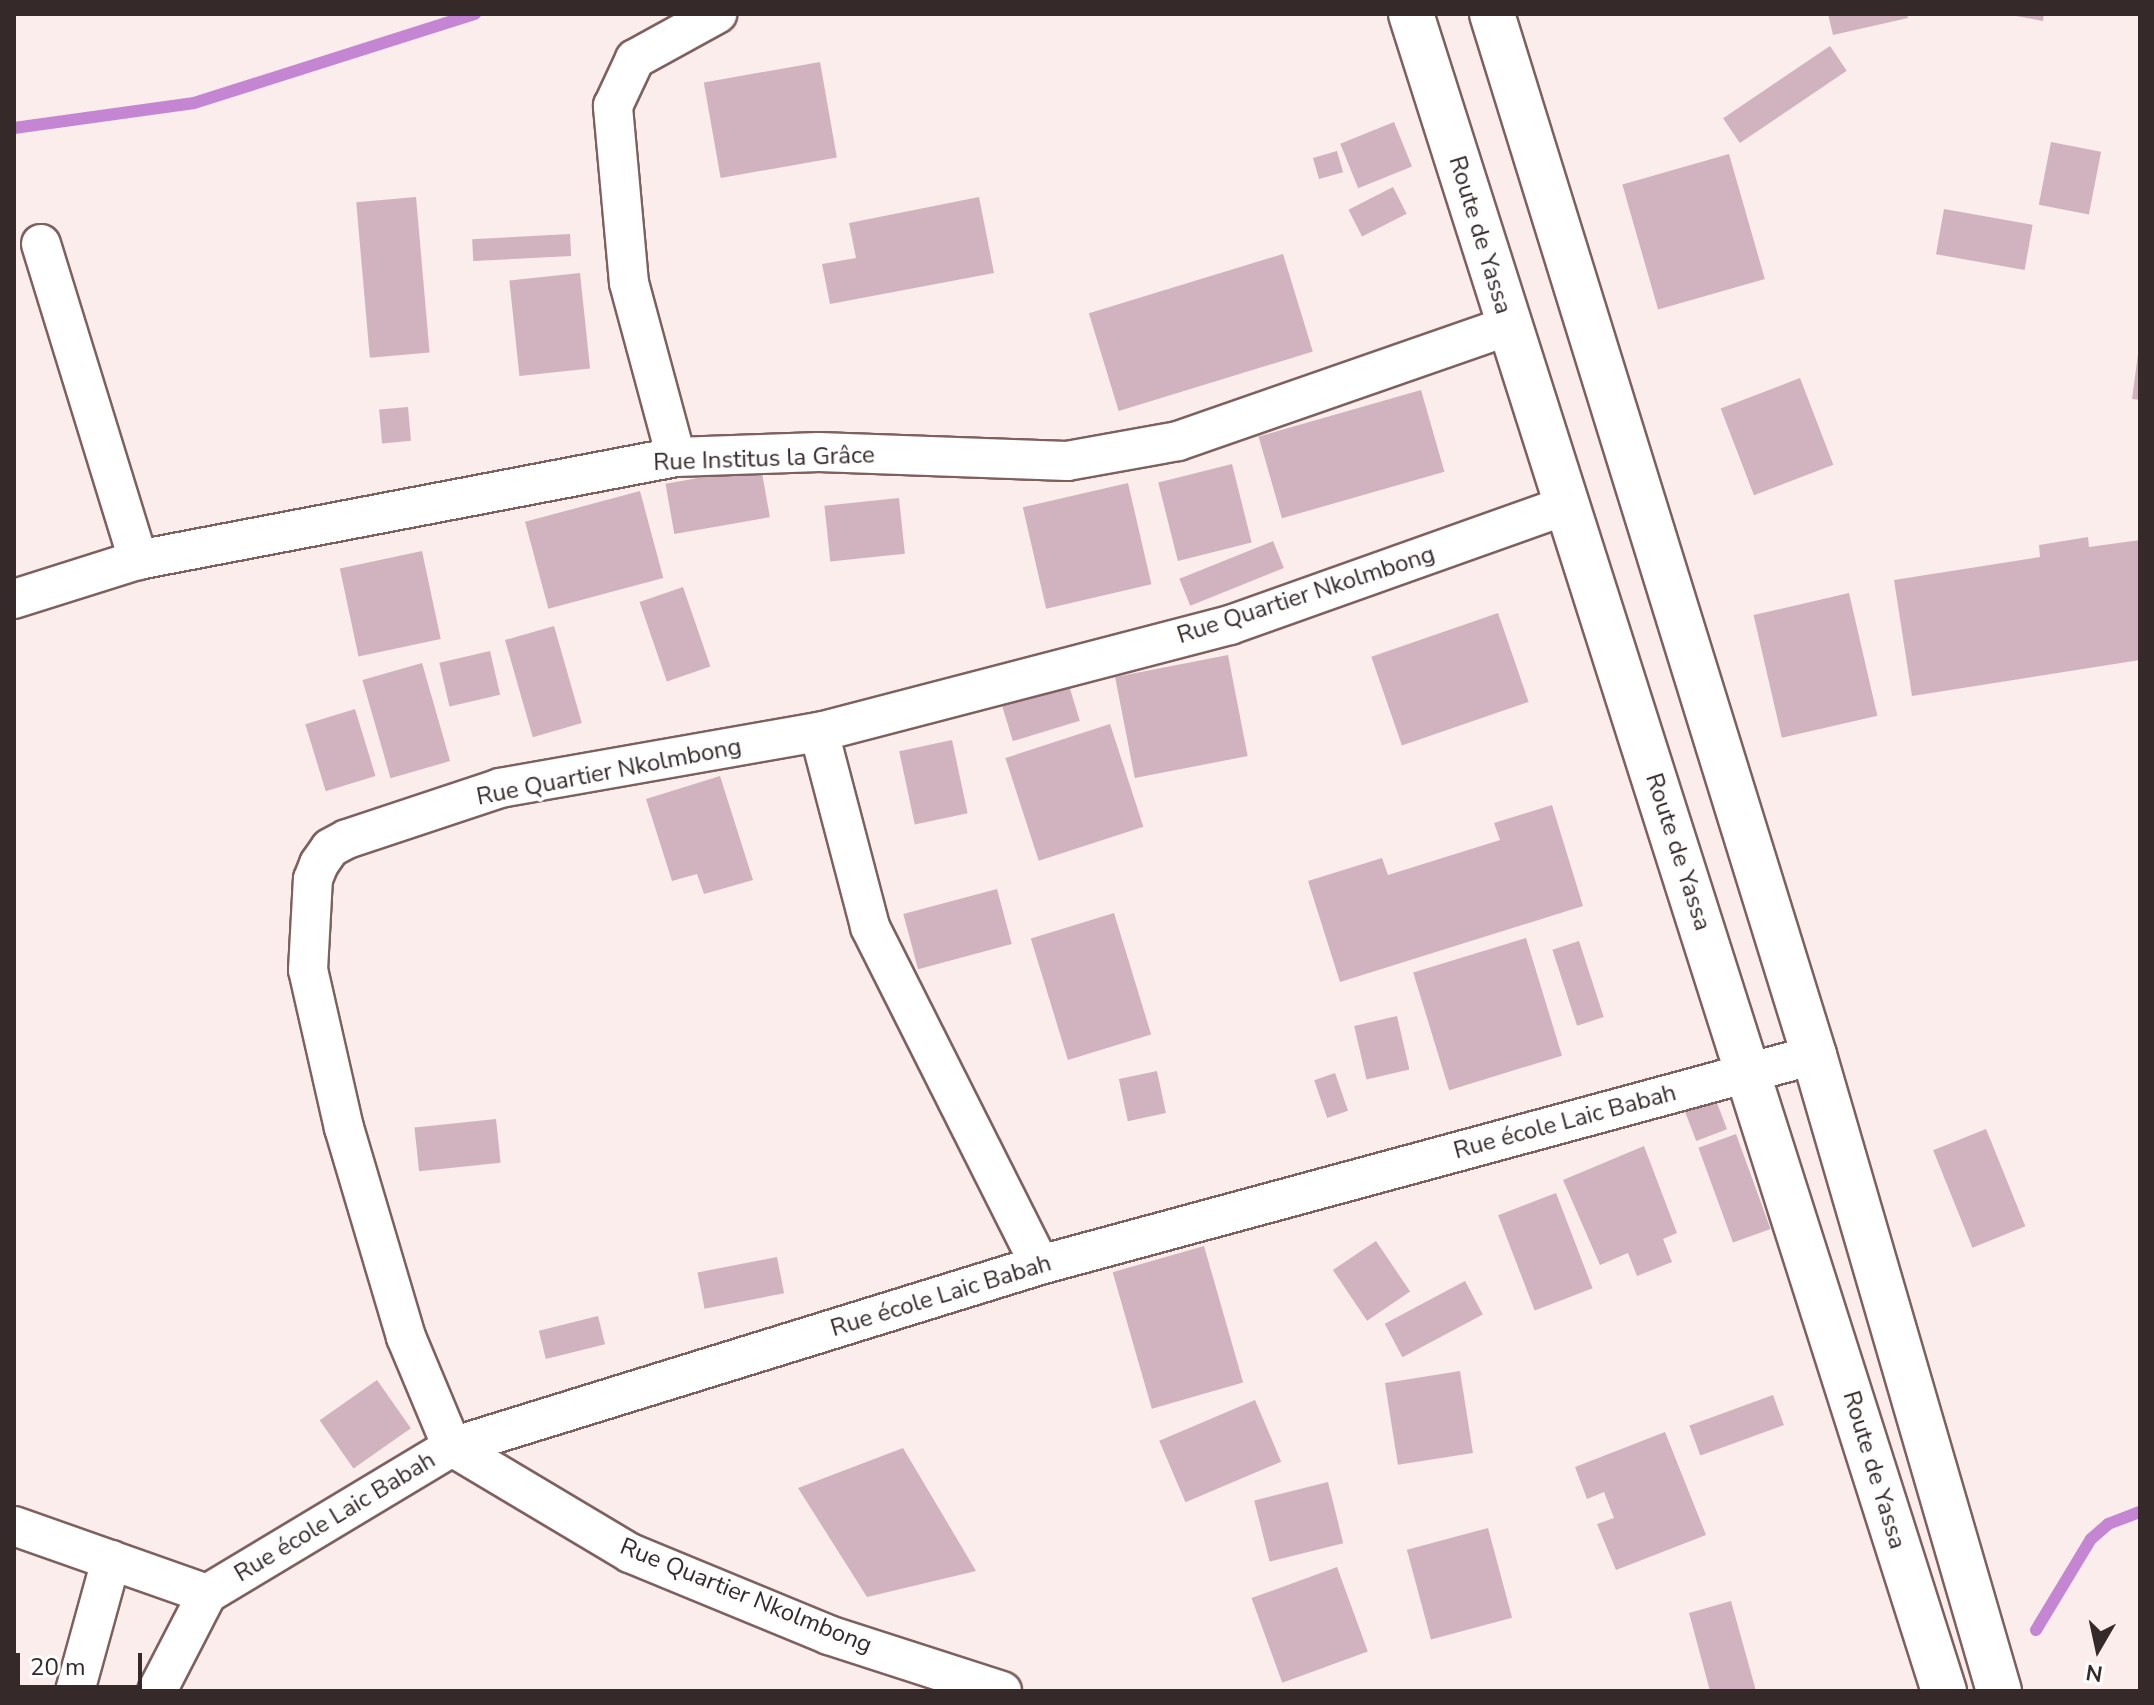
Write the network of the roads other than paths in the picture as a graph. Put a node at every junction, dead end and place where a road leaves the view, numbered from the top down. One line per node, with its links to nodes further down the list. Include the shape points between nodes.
1 (717, 14): 6 (street, via 635,59 613,106 629,283)
2 (1411, 14): 5 (main road, Route de Yassa)
3 (1492, 14): 11 (main road)
4 (41, 244): 8 (street)
5 (1508, 326): 6 (street, Rue Institus la Grâce, via 1178,441 1067,461 819,452); 7 (main road, Route de Yassa)
6 (676, 457): 8 (street, Rue Institus la Grâce)
7 (1564, 506): 10 (street, Rue Quartier Nkolmbong, via 1230,625); 12 (main road, Route de Yassa)
8 (138, 560): 9 (street, Rue Institus la Grâce)
9 (14, 599)
10 (819, 732): 13 (street, via 870,927); 14 (street, Rue Quartier Nkolmbong, via 500,788 347,839 330,848 319,864 313,879 311,985 344,1128 406,1337)
11 (1814, 1055): 12 (street, Rue école Laic Babah); 22 (main road)
12 (1750, 1072): 13 (street, Rue école Laic Babah); 21 (main road, Route de Yassa)
13 (1040, 1265): 14 (street, Rue école Laic Babah)
14 (452, 1447): 17 (street, Rue école Laic Babah); 20 (street, Rue Quartier Nkolmbong, via 630,1553 829,1635)
15 (14, 1526): 16 (street)
16 (111, 1560): 17 (street); 18 (street)
17 (207, 1594): 19 (street, Rue école Laic Babah)
18 (75, 1691)
19 (157, 1691)
20 (1002, 1691)
21 (1944, 1691)
22 (1999, 1691)

